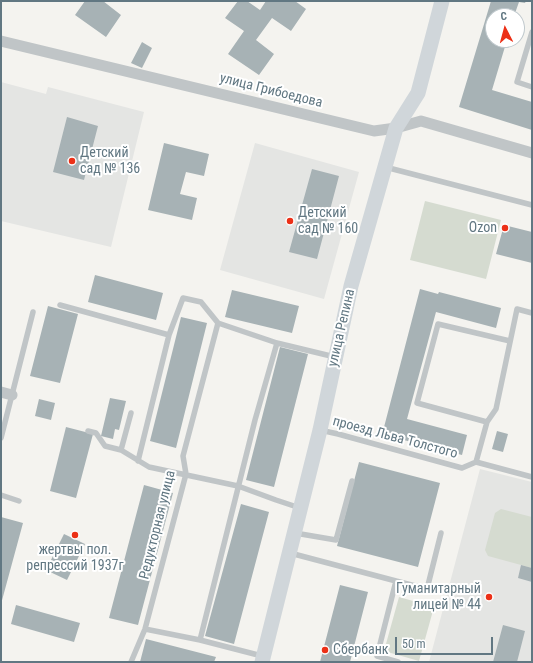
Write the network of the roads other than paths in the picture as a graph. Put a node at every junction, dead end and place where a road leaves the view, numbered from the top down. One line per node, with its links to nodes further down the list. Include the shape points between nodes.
1 (442, 1): 5 (street, улица Репина, via 418,93)
2 (532, 32): 4 (lane, via 517,82)
3 (1, 41): 5 (street, улица Грибоедова, via 374,131)
4 (532, 87)
5 (396, 128): 6 (street, улица Грибоедова, via 421,121); 7 (street, улица Репина)
6 (532, 153)
7 (385, 167): 8 (lane); 16 (street, улица Репина, via 351,286)
8 (532, 205)
9 (60, 305): 13 (lane)
10 (33, 312): 17 (lane)
11 (532, 313): 14 (lane, via 517,309)
12 (218, 323): 13 (lane, via 201,302 183,298); 15 (lane); 26 (lane, Редукторная улица, via 183,456)
13 (169, 335): 24 (lane)
14 (510, 341): 19 (lane, via 496,409); 19 (lane, via 438,324 417,403)
15 (277, 343): 16 (lane); 29 (lane)
16 (335, 357): 20 (street, улица Репина)
17 (6, 394): 22 (lane)
18 (131, 414): 23 (lane)
19 (487, 422): 25 (lane)
20 (320, 430): 25 (lane, проезд Льва Толстого, via 462,468); 32 (street, улица Репина)
21 (88, 431): 23 (lane, via 96,433 106,446)
22 (1, 438)
23 (122, 450): 24 (lane)
24 (138, 461): 26 (lane, via 149,467)
25 (476, 462): 27 (lane, проезд Льва Толстого)
26 (186, 474): 29 (lane); 37 (lane, Редукторная улица)
27 (532, 476)
28 (352, 481): 33 (lane, via 336,540)
29 (238, 486): 32 (lane); 38 (lane)
30 (1, 495): 31 (lane)
31 (19, 501)
32 (300, 508): 33 (street, улица Репина)
33 (294, 533): 35 (street, улица Репина)
34 (442, 533): 36 (lane, via 428,589)
35 (289, 553): 36 (lane); 39 (street, улица Репина)
36 (396, 581): 41 (lane, via 377,656)
37 (144, 629): 38 (lane); 40 (lane, Редукторная улица)
38 (200, 640): 39 (lane)
39 (263, 659)
40 (131, 662)
41 (398, 662)

